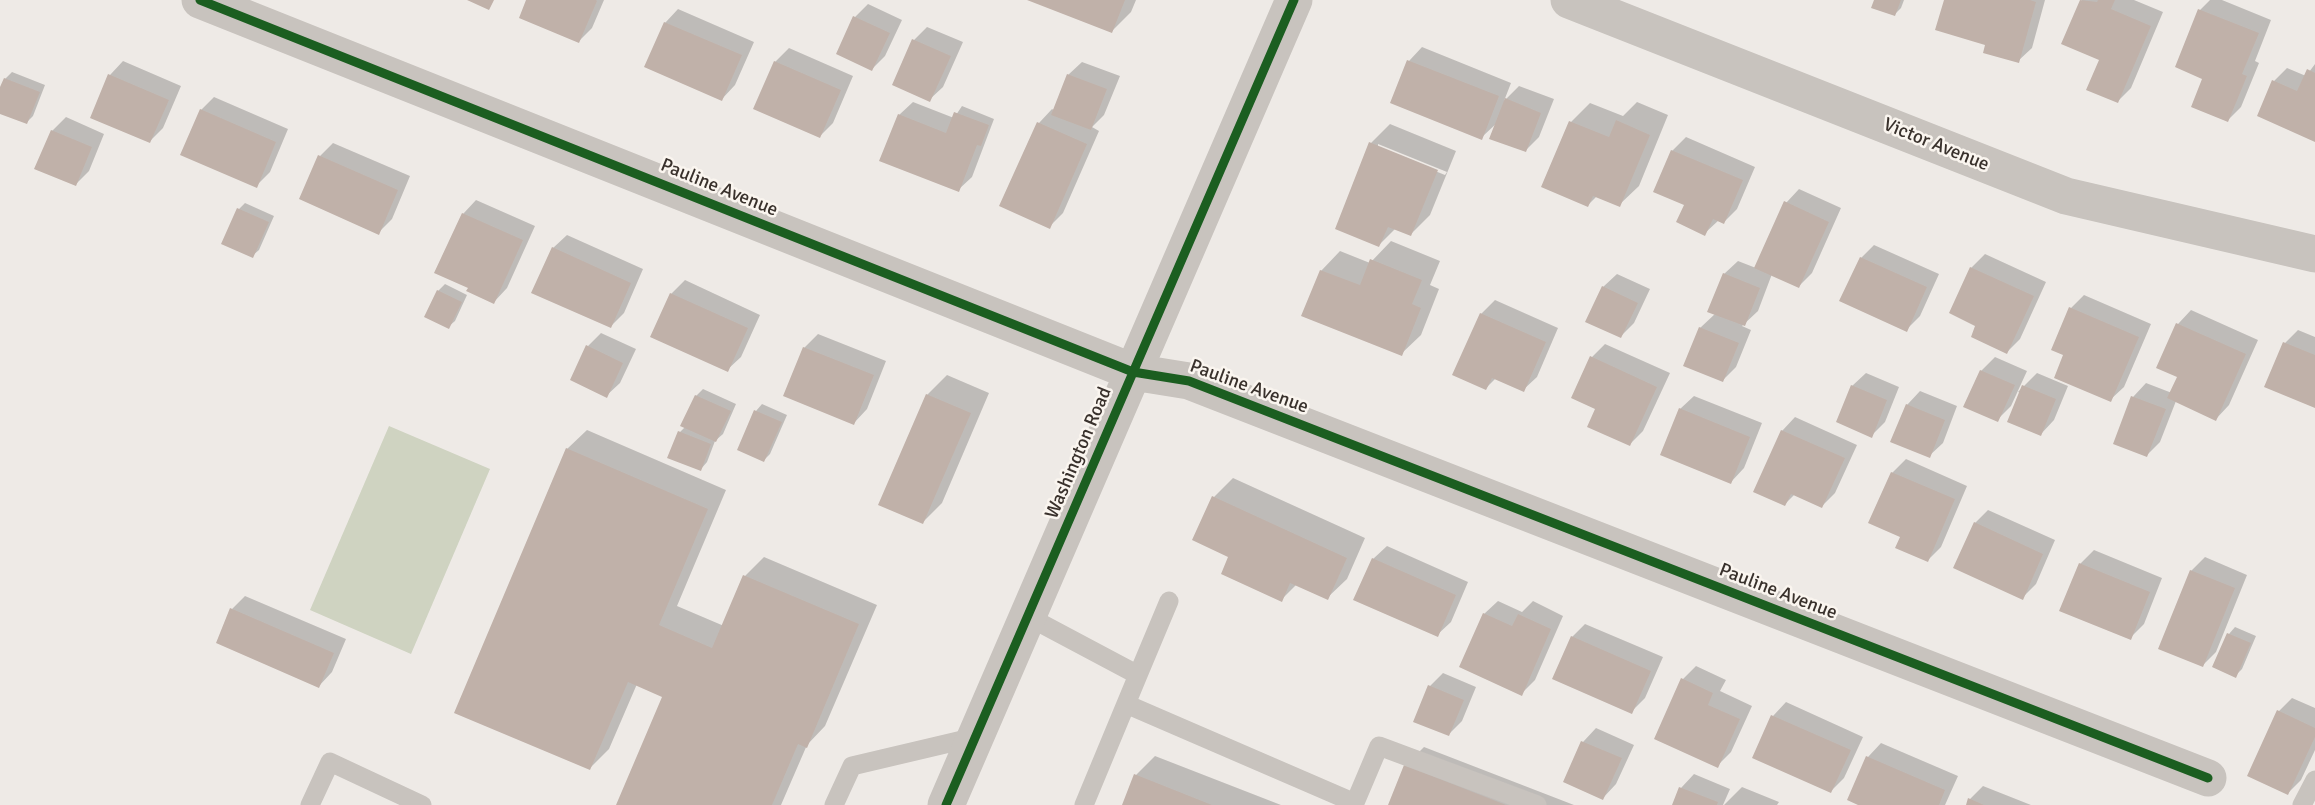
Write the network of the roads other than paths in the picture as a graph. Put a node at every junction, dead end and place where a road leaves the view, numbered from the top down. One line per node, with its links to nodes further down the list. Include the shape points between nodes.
1 (200, 0): 5 (street, Pauline Avenue)
2 (1294, 0): 5 (street, Washington Road)
3 (1569, 0): 4 (street, Victor Avenue, via 2066,196)
4 (2315, 254)
5 (1133, 372): 7 (street, Washington Road); 11 (street, Pauline Avenue, via 1189,381)
6 (1169, 601): 8 (lane)
7 (1027, 616): 8 (lane); 10 (street, Washington Road)
8 (1138, 675): 9 (lane)
9 (1126, 704): 13 (lane); 18 (lane)
10 (975, 737): 16 (lane, via 852,766); 17 (street, Washington Road)
11 (2208, 778)
12 (2315, 780): 20 (lane)
13 (1355, 804): 19 (lane, via 1379,746)
14 (310, 805): 15 (lane, via 330,762)
15 (422, 805)
16 (834, 805)
17 (946, 805)
18 (1084, 805)
19 (1537, 805)
20 (2302, 805)

